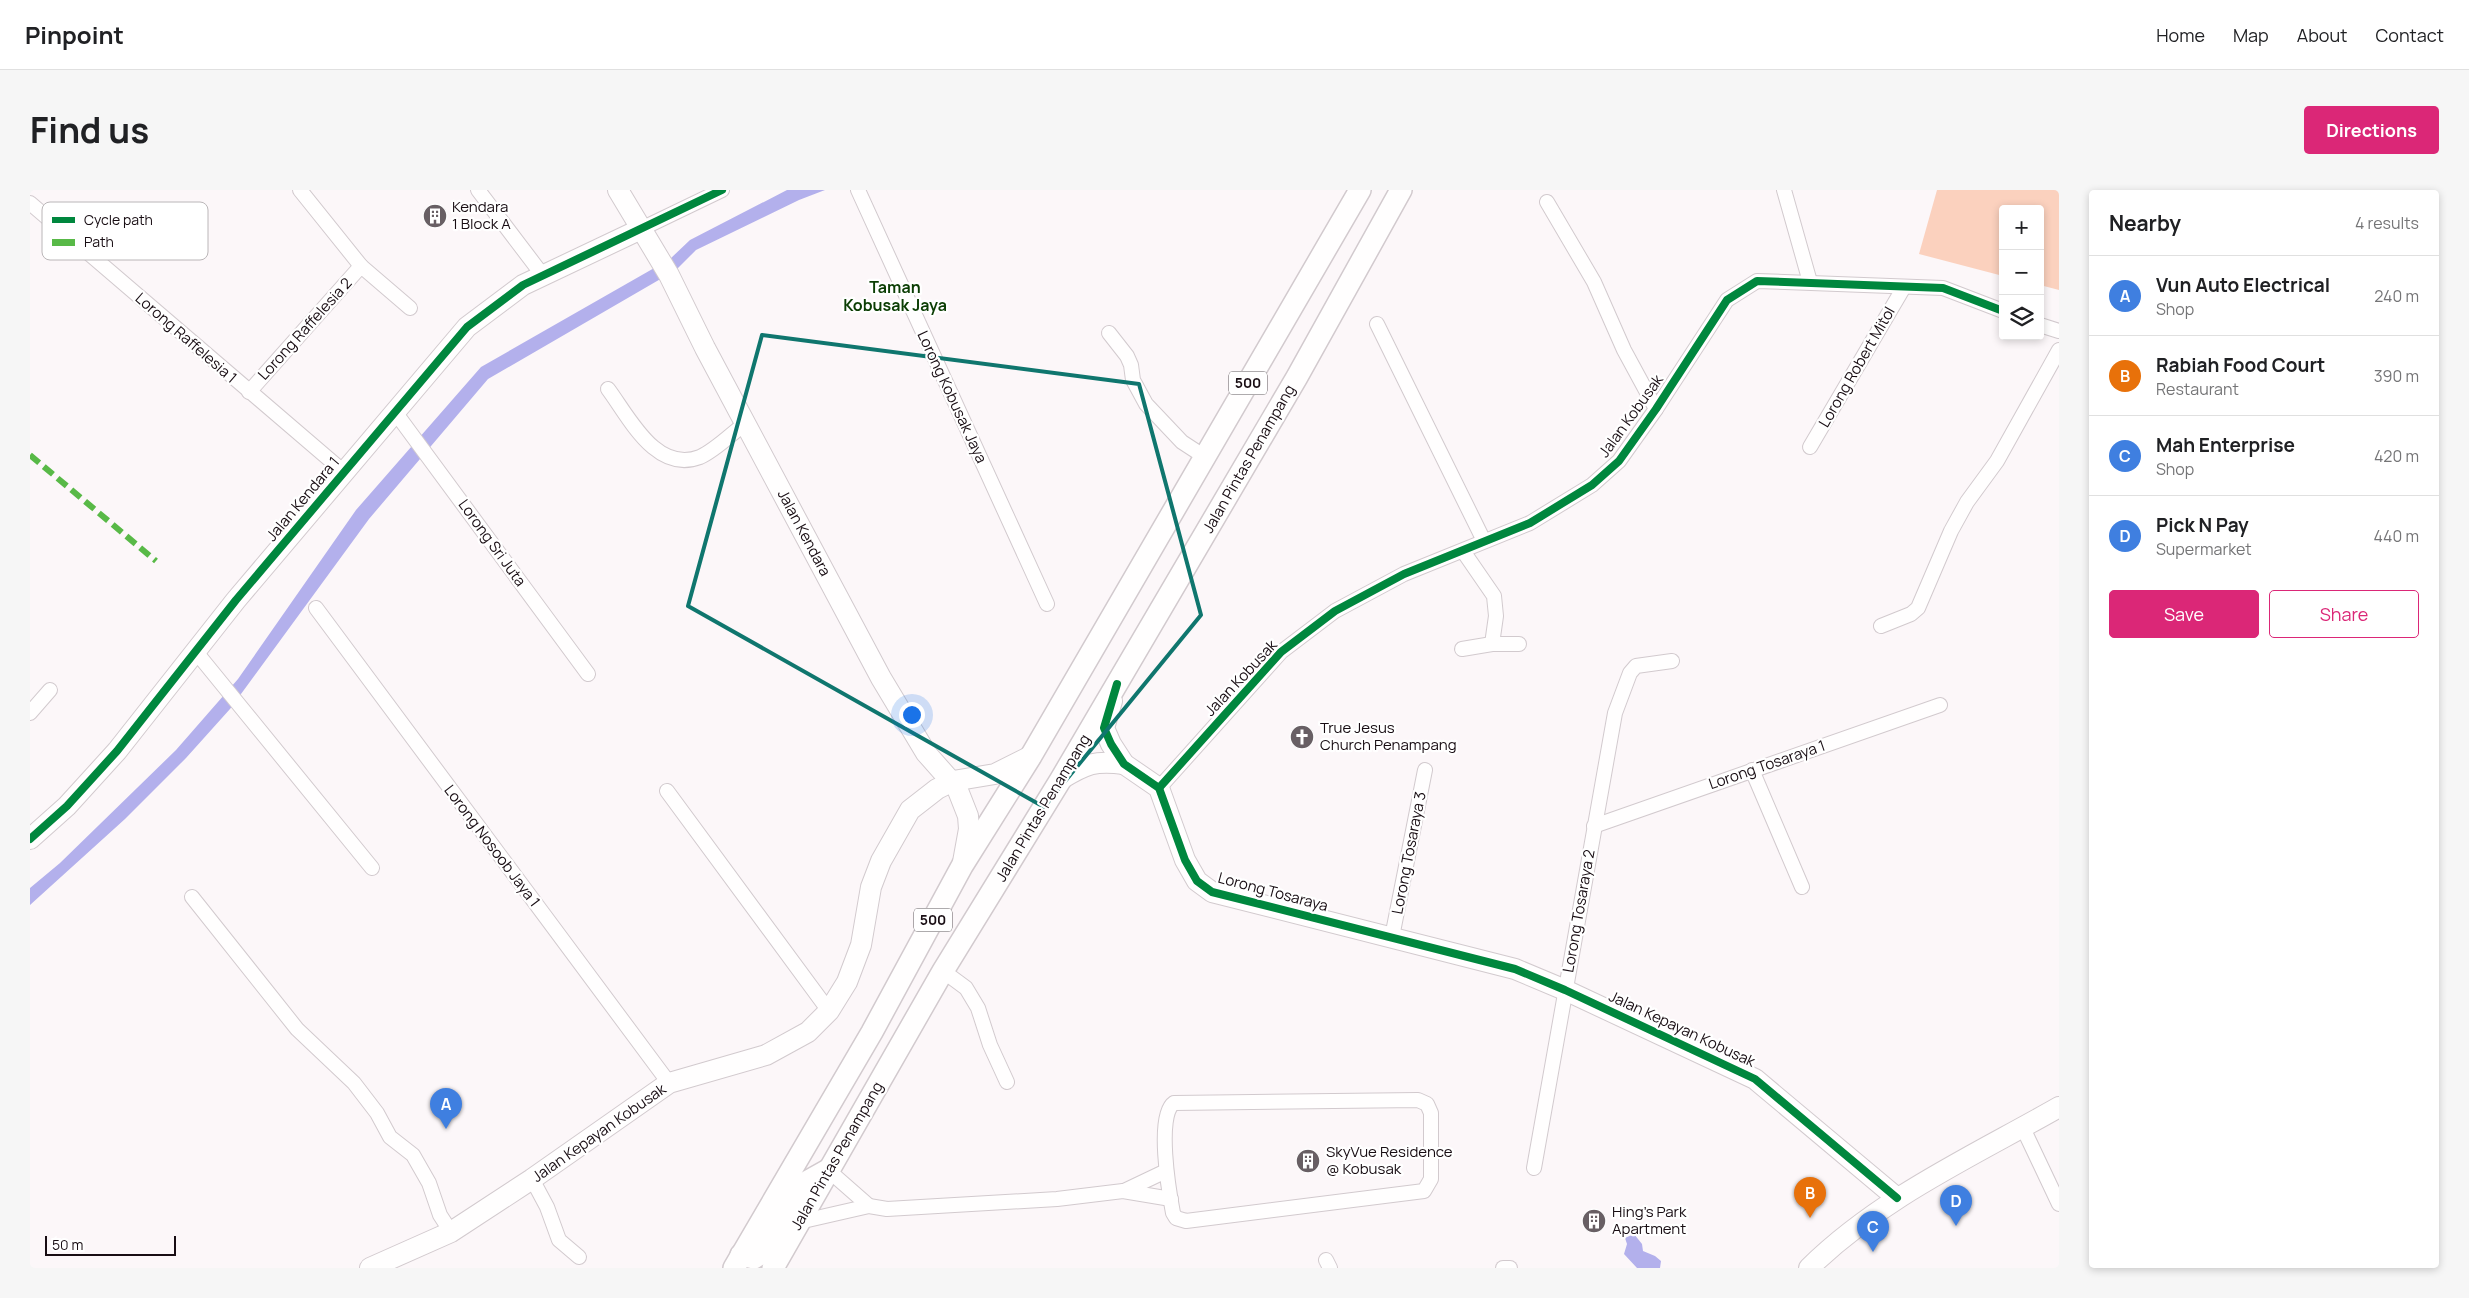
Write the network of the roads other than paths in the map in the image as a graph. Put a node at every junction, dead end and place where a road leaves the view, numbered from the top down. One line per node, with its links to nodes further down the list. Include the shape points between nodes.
1 (300, 190): 14 (street, Lorong Raffelesia 2)
2 (478, 190): 15 (street)
3 (618, 190): 12 (street)
4 (722, 190): 12 (street)
5 (858, 190): 35 (street, Lorong Kobusak Jaya)
6 (1360, 190): 31 (main road, 500)
7 (1401, 190): 44 (main road, Jalan Pintas Penampang / 500, via 1310,355)
8 (1784, 190): 16 (street)
9 (1547, 202): 27 (street, via 1594,282 1624,350)
10 (30, 203): 11 (street, Lorong Raffelesia 1)
11 (42, 213)
12 (641, 229): 15 (street, Jalan Kendara 1); 29 (street, Jalan Kendara, via 669,275 704,348)
13 (96, 260): 26 (street, Lorong Raffelesia 1)
14 (361, 266): 18 (street, Lorong Raffelesia 2); 26 (street, Lorong Raffelesia 2)
15 (544, 277): 28 (street, Jalan Kendara 1, via 523,286 468,327)
16 (1810, 282): 17 (street, Jalan Kobusak); 27 (street, Jalan Kobusak, via 1757,281 1727,300)
17 (1904, 287): 19 (street, Jalan Kobusak, via 1943,288); 30 (street, Lorong Robert Mitol)
18 (410, 308)
19 (1999, 309)
20 (1377, 324): 33 (street)
21 (2044, 326): 22 (street)
22 (2059, 331)
23 (1109, 332): 31 (street, via 1127,356 1133,380 1146,404 1182,442)
24 (2059, 350): 37 (street, via 1997,461 1951,531 1918,608)
25 (608, 389): 29 (street, via 646,441 670,458 700,457)
26 (249, 392): 32 (street, Lorong Raffelesia 1)
27 (1656, 409): 33 (street, Jalan Kobusak, via 1619,461 1592,485 1530,523)
28 (395, 412): 32 (street, Jalan Kendara 1); 43 (street, Lorong Sri Juta)
29 (746, 422): 53 (street, Jalan Kendara, via 904,718 926,753)
30 (1810, 447)
31 (1204, 457): 48 (main road, 500)
32 (344, 472): 41 (street, Jalan Kendara 1)
33 (1484, 541): 34 (street, Jalan Kobusak)
34 (1463, 551): 38 (street, via 1494,596 1496,616); 54 (street, Jalan Kobusak, via 1404,574 1335,611 1281,652)
35 (1047, 604)
36 (316, 608): 67 (street, Lorong Nosoob Jaya 1)
37 (1881, 626)
38 (1492, 644): 39 (street); 40 (street)
39 (1519, 644)
40 (1462, 649)
41 (196, 652): 57 (street, Jalan Kendara 1, via 93,779); 59 (street)
42 (1672, 661): 56 (street, Lorong Tosaraya 2, via 1636,666 1630,674 1615,713)
43 (588, 674)
44 (1118, 684): 49 (street, via 1104,728 1110,744); 52 (main road, Jalan Pintas Penampang / 500)
45 (50, 690): 47 (street)
46 (1940, 705): 51 (street, Lorong Tosaraya 1)
47 (30, 713)
48 (1031, 756): 53 (street, Jalan Kepayan Kobusak, via 995,774); 58 (main road, 500)
49 (1124, 764): 52 (street, via 1102,761 1083,766); 54 (street)
50 (1425, 770): 62 (street, Lorong Tosaraya 3)
51 (1752, 770): 56 (street, Lorong Tosaraya 1); 60 (street)
52 (1061, 779): 63 (main road, Jalan Pintas Penampang / 500)
53 (953, 781): 58 (street, via 968,816 969,829); 65 (street, Jalan Kepayan Kobusak, via 929,794 910,810 888,846 871,887 856,962)
54 (1159, 788): 62 (street, Lorong Tosaraya, via 1185,860 1197,881 1212,892)
55 (667, 791): 65 (street)
56 (1594, 826): 64 (street, Lorong Tosaraya 2)
57 (30, 839)
58 (962, 866): 82 (main road, 500, via 872,1032)
59 (372, 868)
60 (1802, 887)
61 (192, 897): 80 (street, via 297,1029 354,1084 377,1113 390,1137 413,1154)
62 (1392, 937): 64 (street, Lorong Tosaraya, via 1515,969)
63 (943, 971): 66 (street, via 966,988 978,1008); 71 (main road, Jalan Pintas Penampang / 500)
64 (1565, 990): 70 (street, Lorong Tosaraya 2); 75 (street, Jalan Kepayan Kobusak, via 1755,1079)
65 (829, 1011): 67 (street, Jalan Kepayan Kobusak, via 808,1032 766,1055)
66 (1007, 1082)
67 (669, 1084): 73 (street, Jalan Kepayan Kobusak)
68 (2059, 1107): 69 (street)
69 (2023, 1128): 75 (street); 77 (street)
70 (1534, 1168)
71 (828, 1170): 78 (street); 79 (main road, Jalan Pintas Penampang / 500); 82 (main road, via 803,1184 763,1252)
72 (1166, 1171): 74 (street); 76 (street); 76 (street, via 1166,1114 1174,1103 1418,1100 1430,1108 1431,1180 1427,1188 1419,1192 1186,1221 1173,1213)
73 (532, 1179): 80 (street, Jalan Kepayan Kobusak); 81 (street, via 559,1240)
74 (1123, 1191): 76 (street); 78 (street, via 1057,1199 907,1208)
75 (1897, 1198): 87 (street, via 1830,1247)
76 (1170, 1199)
77 (2059, 1204)
78 (870, 1206): 79 (street)
79 (799, 1222): 84 (main road, Jalan Pintas Penampang / 500)
80 (451, 1232): 83 (street, Jalan Kepayan Kobusak)
81 (579, 1256)
82 (738, 1262)
83 (370, 1268)
84 (773, 1268)
85 (1503, 1268): 86 (street)
86 (1510, 1268)
87 (1809, 1268)

